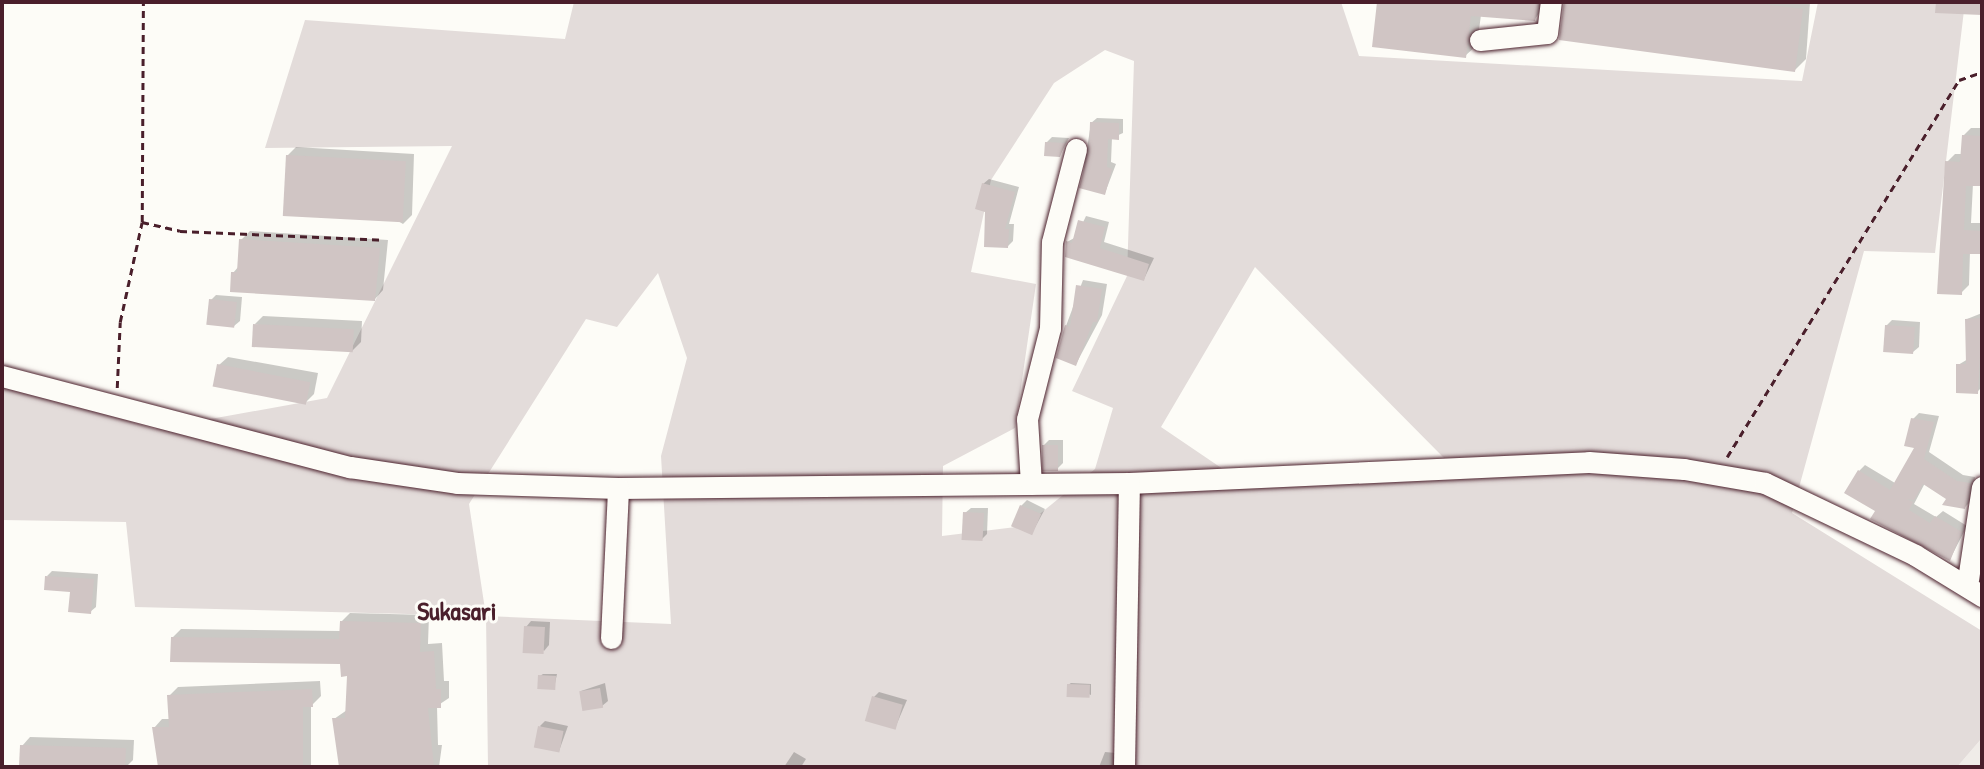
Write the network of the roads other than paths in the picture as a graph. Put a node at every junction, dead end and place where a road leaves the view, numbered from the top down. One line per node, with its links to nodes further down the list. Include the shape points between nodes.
1 (1551, 2): 2 (street, via 1547,33)
2 (1480, 40)
3 (1076, 149): 6 (street, via 1052,242 1050,328 1027,419)
4 (2, 376): 8 (street, via 116,410 350,467 457,483)
5 (1129, 483): 6 (street); 9 (street, via 1589,462 1716,474 1765,483 1915,555); 11 (street)
6 (1031, 484): 8 (street)
7 (1982, 487): 9 (street)
8 (618, 488): 10 (street)
9 (1975, 591)
10 (611, 638)
11 (1124, 767)

